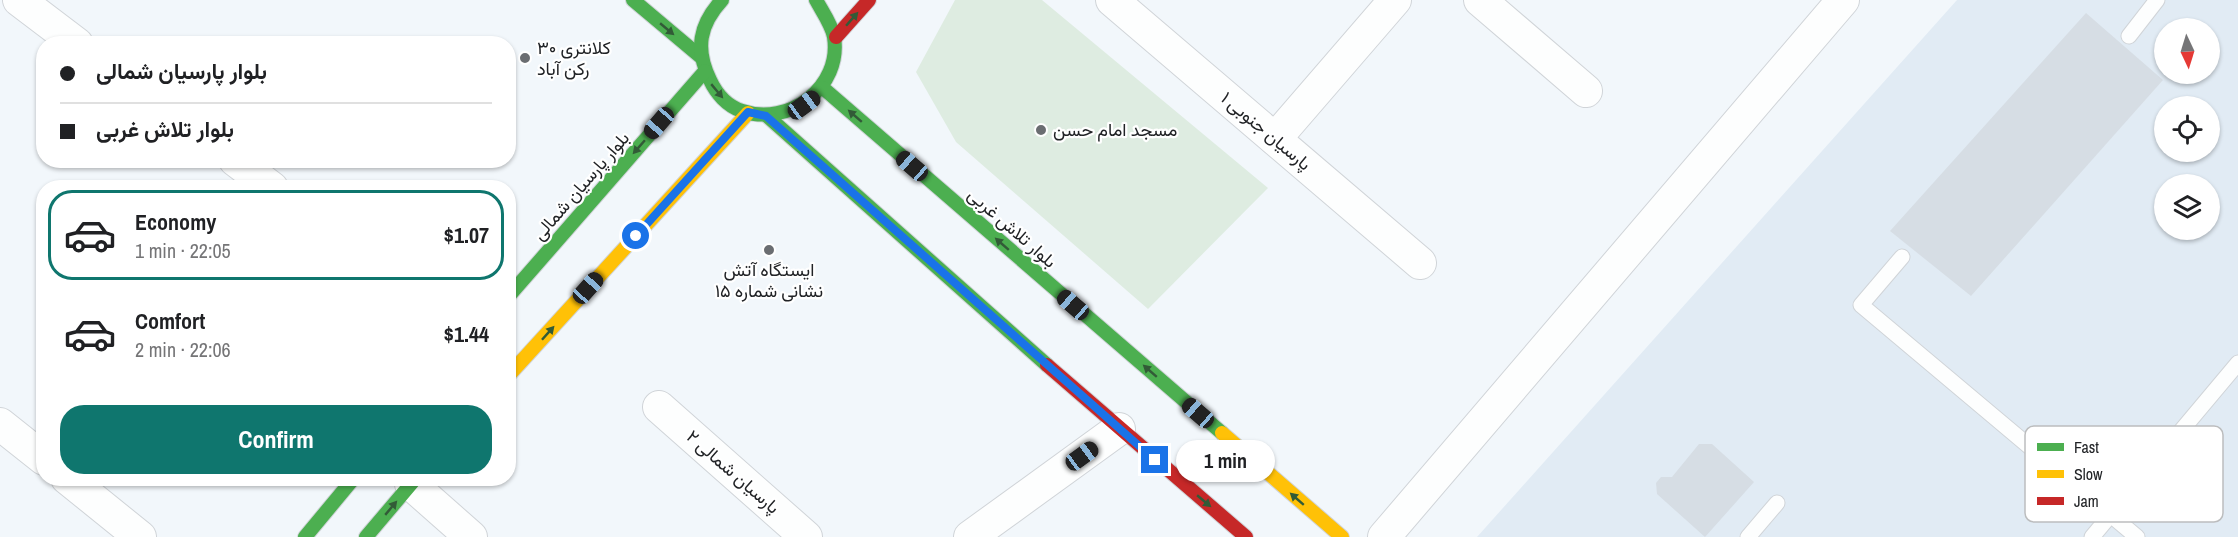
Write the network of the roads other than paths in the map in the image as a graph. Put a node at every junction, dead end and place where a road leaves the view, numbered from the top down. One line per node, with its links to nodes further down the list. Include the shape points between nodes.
1 (19, 0): 11 (street)
2 (633, 0): 14 (street, one-way to 14)
3 (722, 0): 14 (street, via 703,31)
4 (816, 0): 13 (street)
5 (869, 0): 13 (street, one-way to 5)
6 (1112, 0): 19 (street, ۱ پارسیان جنوبی)
7 (1395, 0): 19 (street)
8 (1480, 0): 16 (street)
9 (1843, 0): 48 (street)
10 (2157, 0): 12 (lane)
11 (66, 36)
12 (2129, 36)
13 (836, 37): 15 (street, via 834,64)
14 (703, 65): 17 (street, one-way to 17, via 710,82 726,101); 24 (street, بلوار پارسیان شمالی, one-way to 24)
15 (823, 88): 18 (street, via 815,98 792,111); 47 (street, بلوار تلاش غربی, one-way to 15)
16 (1586, 91)
17 (748, 112): 18 (street); 26 (street, one-way to 17)
18 (766, 116): 30 (street)
19 (1275, 139): 23 (street, ۱ پارسیان جنوبی)
20 (246, 168): 21 (street)
21 (261, 180)
22 (1902, 256): 31 (lane, via 1861,305)
23 (1420, 263)
24 (516, 287)
25 (2238, 363): 29 (lane)
26 (516, 367)
27 (659, 407): 44 (street, ۲ پارسیان شمالی)
28 (0, 424): 32 (street)
29 (2185, 426)
30 (1119, 429): 45 (street); 46 (street, one-way to 46)
31 (2025, 442)
32 (36, 453)
33 (77, 486): 40 (street)
34 (347, 486): 41 (street)
35 (409, 486): 42 (street, one-way to 35)
36 (418, 486): 43 (street)
37 (1777, 503): 49 (lane)
38 (2104, 522): 50 (lane)
39 (2120, 522): 51 (lane)
40 (140, 537)
41 (305, 537)
42 (366, 537)
43 (471, 537)
44 (806, 537)
45 (970, 537)
46 (1246, 537)
47 (1342, 537)
48 (1384, 537)
49 (1748, 537)
50 (2092, 537)
51 (2138, 537)

